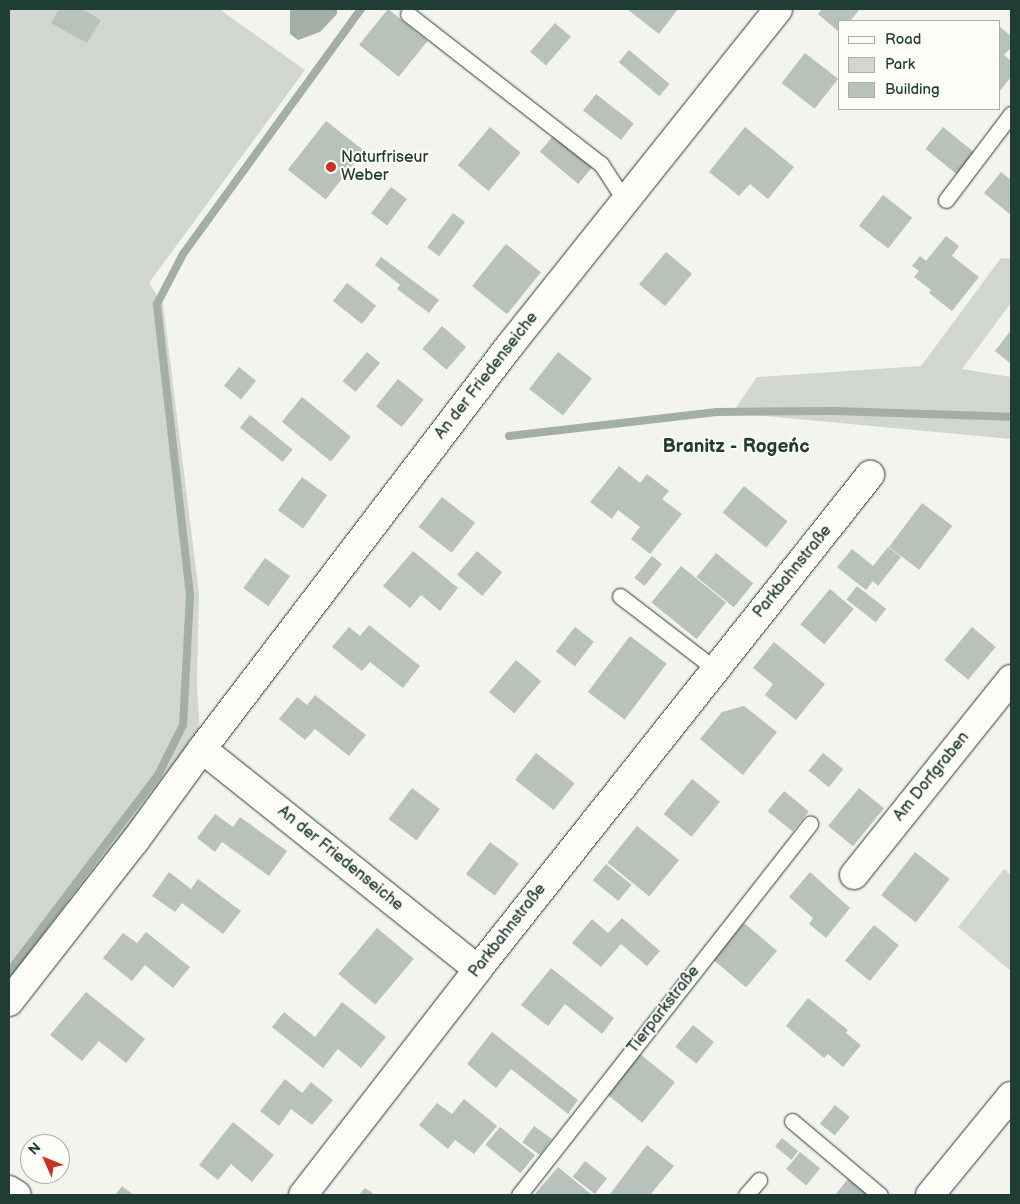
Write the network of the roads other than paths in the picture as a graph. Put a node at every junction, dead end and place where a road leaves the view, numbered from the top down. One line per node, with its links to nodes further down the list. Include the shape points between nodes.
1 (778, 9): 5 (street, An der Friedenseiche)
2 (408, 14): 5 (lane, via 601,164)
3 (1011, 114): 4 (lane)
4 (946, 200)
5 (624, 201): 10 (street, An der Friedenseiche)
6 (870, 475): 8 (street, Parkbahnstraße)
7 (620, 596): 8 (lane)
8 (715, 669): 13 (street, Parkbahnstraße)
9 (1011, 679): 12 (street, Am Dorfgraben)
10 (202, 749): 13 (street, An der Friedenseiche); 14 (street, An der Friedenseiche, via 135,841)
11 (810, 824): 21 (lane, Tierparkstraße)
12 (854, 875)
13 (478, 968): 20 (street, Parkbahnstraße)
14 (9, 1002)
15 (1011, 1096): 24 (street)
16 (792, 1121): 23 (lane)
17 (759, 1180): 22 (lane)
18 (9, 1190): 19 (street)
19 (17, 1195)
20 (303, 1195)
21 (519, 1195)
22 (746, 1195)
23 (880, 1195)
24 (930, 1195)

